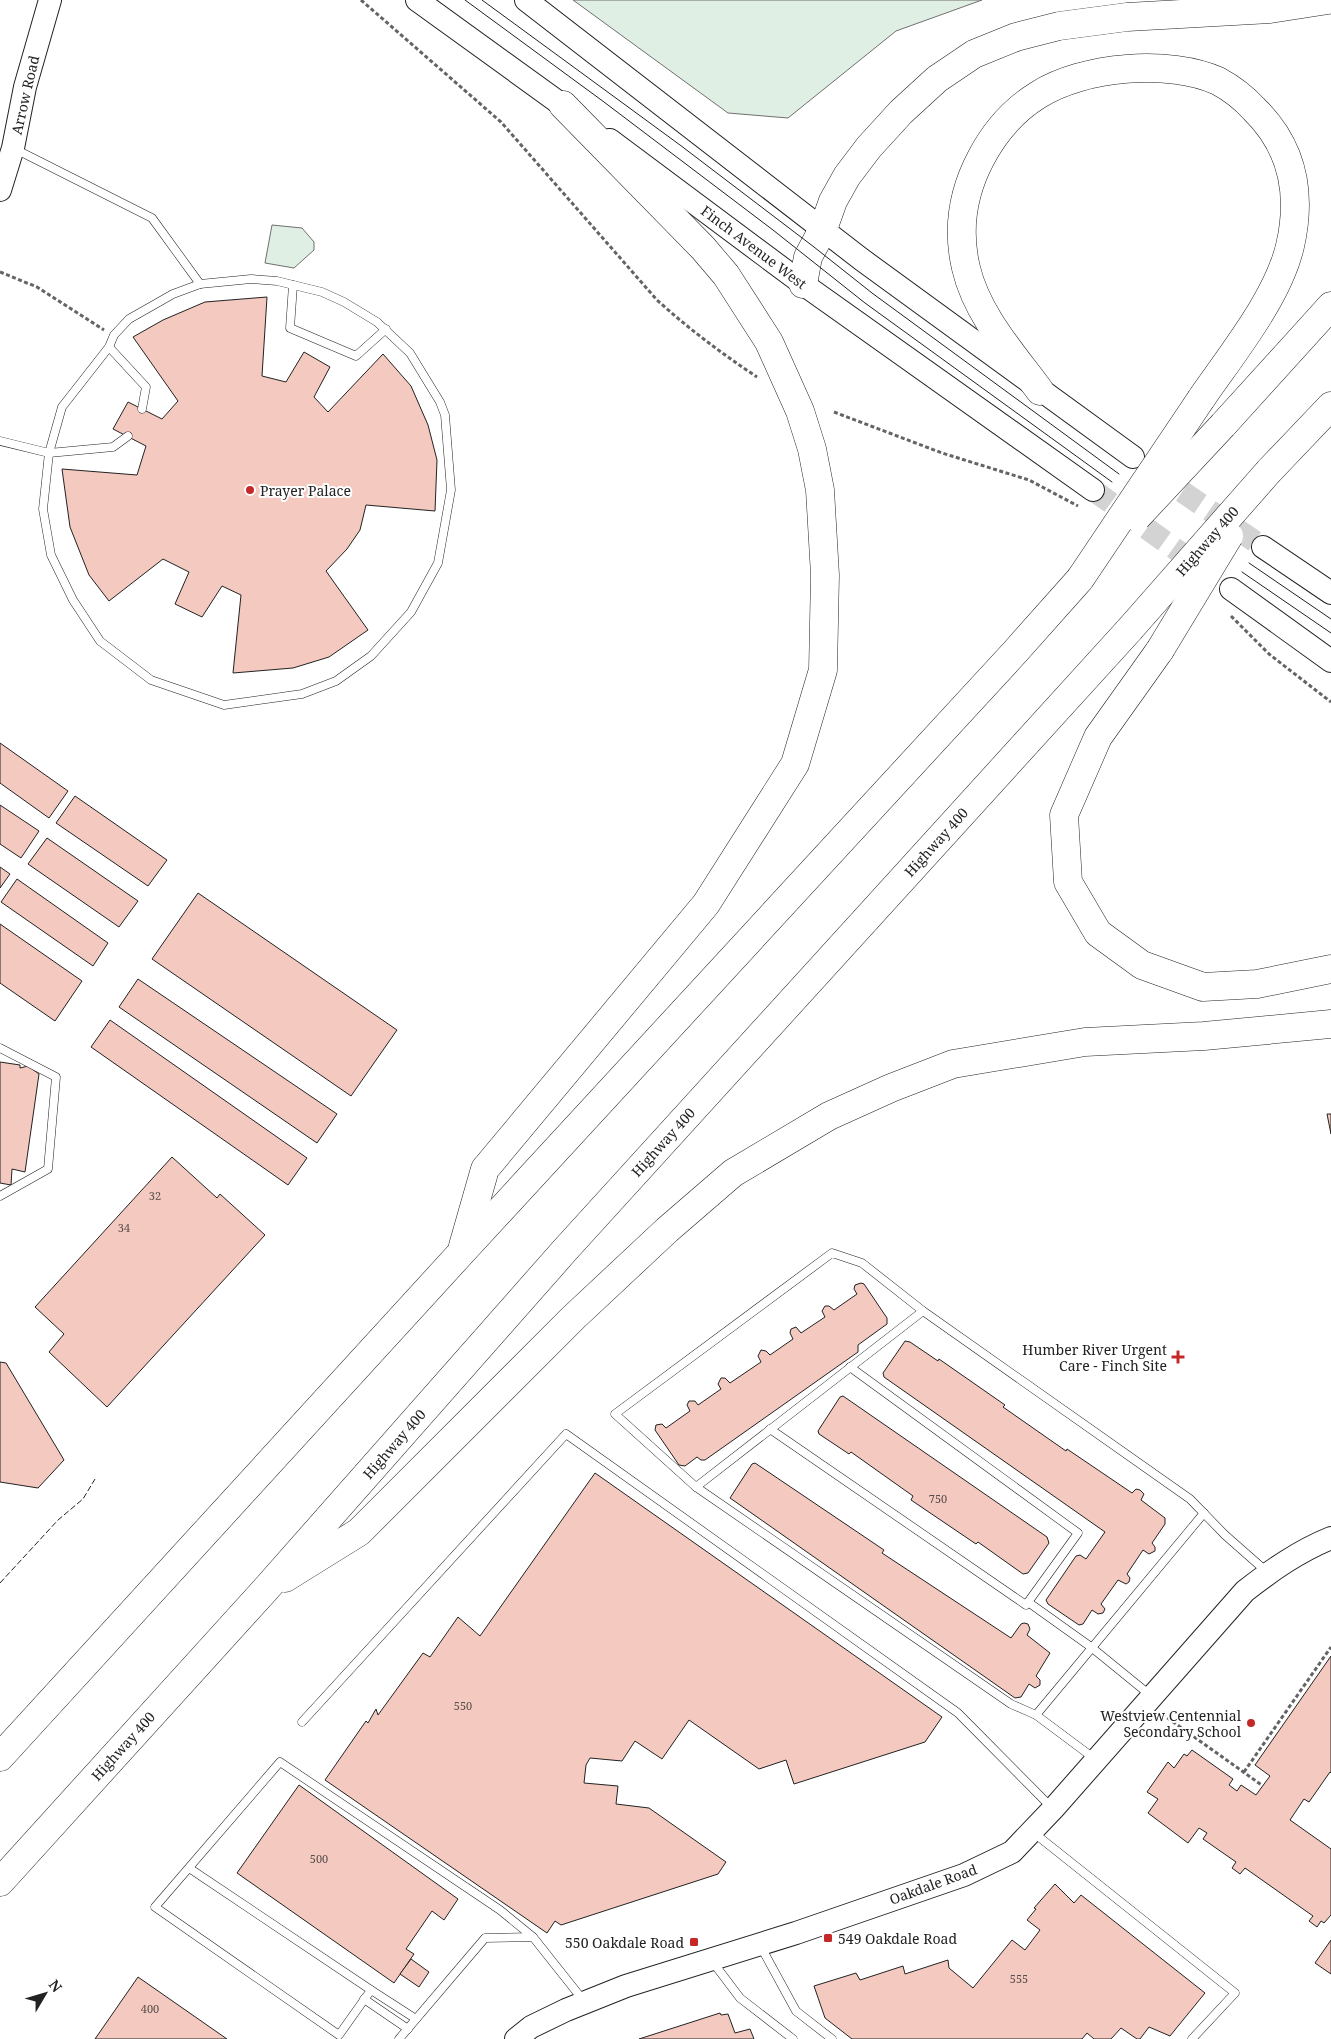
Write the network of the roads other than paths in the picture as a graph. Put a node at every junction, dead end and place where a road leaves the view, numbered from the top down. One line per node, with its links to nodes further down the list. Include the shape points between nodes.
1 (50, 0): 6 (main road, Arrow Road, via 25,87)
2 (417, 0): 5 (main road, Finch Avenue West)
3 (526, 0): 8 (main road)
4 (1328, 0): 8 (highway, via 1270,9 1127,17 1059,26 1016,37 974,54 937,79 869,147 847,176)
5 (563, 105): 10 (main road, Finch Avenue West); 33 (highway, via 703,248 726,276 769,342 800,410 820,490 825,575 823,670 796,764 706,904 485,1169)
6 (13, 148): 7 (main road, Arrow Road); 9 (lane, via 152,218)
7 (0, 190)
8 (823, 229): 10 (highway, via 808,257); 15 (main road)
9 (200, 284): 11 (lane, via 251,279); 14 (lane, via 174,294 129,319 114,335)
10 (803, 284): 23 (main road, Finch Avenue West)
11 (292, 285): 13 (lane, via 322,292 344,302); 13 (lane, via 290,328 356,356)
12 (1331, 306): 25 (highway, bridge)
13 (386, 329): 20 (lane, via 410,353 445,415 451,490 438,563 412,612 371,656 336,681 302,694 224,705 151,680 100,641 73,600 51,554 43,509)
14 (109, 347): 17 (lane, via 146,387); 20 (lane, via 62,407)
15 (1040, 391): 21 (main road); 25 (highway, bridge, via 991,326 973,292 966,268 961,237 963,205 971,176 988,145 1013,113 1038,94 1063,83 1132,68 1190,72 1219,82 1245,99 1268,122 1288,157 1295,196 1290,249 1278,280 1259,313)
16 (1331, 406): 22 (highway, Highway 400)
17 (142, 409)
18 (128, 436): 20 (lane, via 113,447)
19 (0, 441): 20 (lane)
20 (49, 453)
21 (1133, 458)
22 (1269, 471): 29 (highway, bridge, via 1160,650 1098,737 1064,815 1068,882 1098,933 1142,965 1203,987 1257,984); 41 (highway, Highway 400, bridge, via 1130,629 565,1250)
23 (1086, 498)
24 (1263, 547): 26 (main road)
25 (1080, 579): 33 (highway)
26 (1331, 593)
27 (1228, 599): 28 (main road)
28 (1331, 661)
29 (1331, 969)
30 (1331, 1024): 41 (highway, via 1204,1036 1084,1042 980,1060 944,1068 829,1116 733,1173 573,1318 359,1532)
31 (0, 1048): 32 (lane, via 56,1077 48,1169)
32 (0, 1196)
33 (461, 1252): 47 (highway)
34 (923, 1310): 35 (lane); 37 (lane, via 862,1263 832,1253 616,1414); 38 (lane, via 1190,1499)
35 (850, 1367): 36 (lane); 42 (lane, via 1078,1533)
36 (770, 1429): 37 (lane); 42 (lane, via 1026,1605)
37 (696, 1487): 45 (lane, via 1011,1704)
38 (1204, 1513): 40 (lane); 43 (lane)
39 (1331, 1538): 40 (main road, Oakdale Road)
40 (1268, 1573): 44 (main road, Oakdale Road, via 1246,1591)
41 (265, 1590): 52 (highway, Highway 400)
42 (1028, 1602): 43 (lane)
43 (1091, 1648): 44 (lane); 45 (lane)
44 (1157, 1705): 48 (main road, Oakdale Road)
45 (1036, 1715): 48 (lane)
46 (302, 1722): 49 (lane, via 566,1434 958,1713)
47 (0, 1757)
48 (1097, 1760): 49 (main road, Oakdale Road)
49 (1053, 1809): 50 (main road, Oakdale Road)
50 (1032, 1832): 54 (main road, Oakdale Road, via 1012,1852 964,1875); 65 (lane, via 1235,1993)
51 (189, 1868): 53 (lane, via 280,1762 500,1910); 56 (lane); 57 (lane, via 155,1907 339,2035)
52 (0, 1882)
53 (532, 1938): 58 (lane); 59 (lane, via 485,1938)
54 (760, 1944): 55 (main road, Oakdale Road); 64 (lane, via 796,2011)
55 (710, 1960): 58 (main road, Oakdale Road); 63 (lane, via 740,1998)
56 (371, 1990): 57 (lane); 59 (lane)
57 (364, 1999): 60 (lane)
58 (585, 2002): 62 (main road, Oakdale Road, via 531,2027)
59 (416, 2019): 60 (lane)
60 (408, 2029): 61 (lane)
61 (399, 2039)
62 (516, 2039)
63 (793, 2039)
64 (832, 2039)
65 (1192, 2039)

